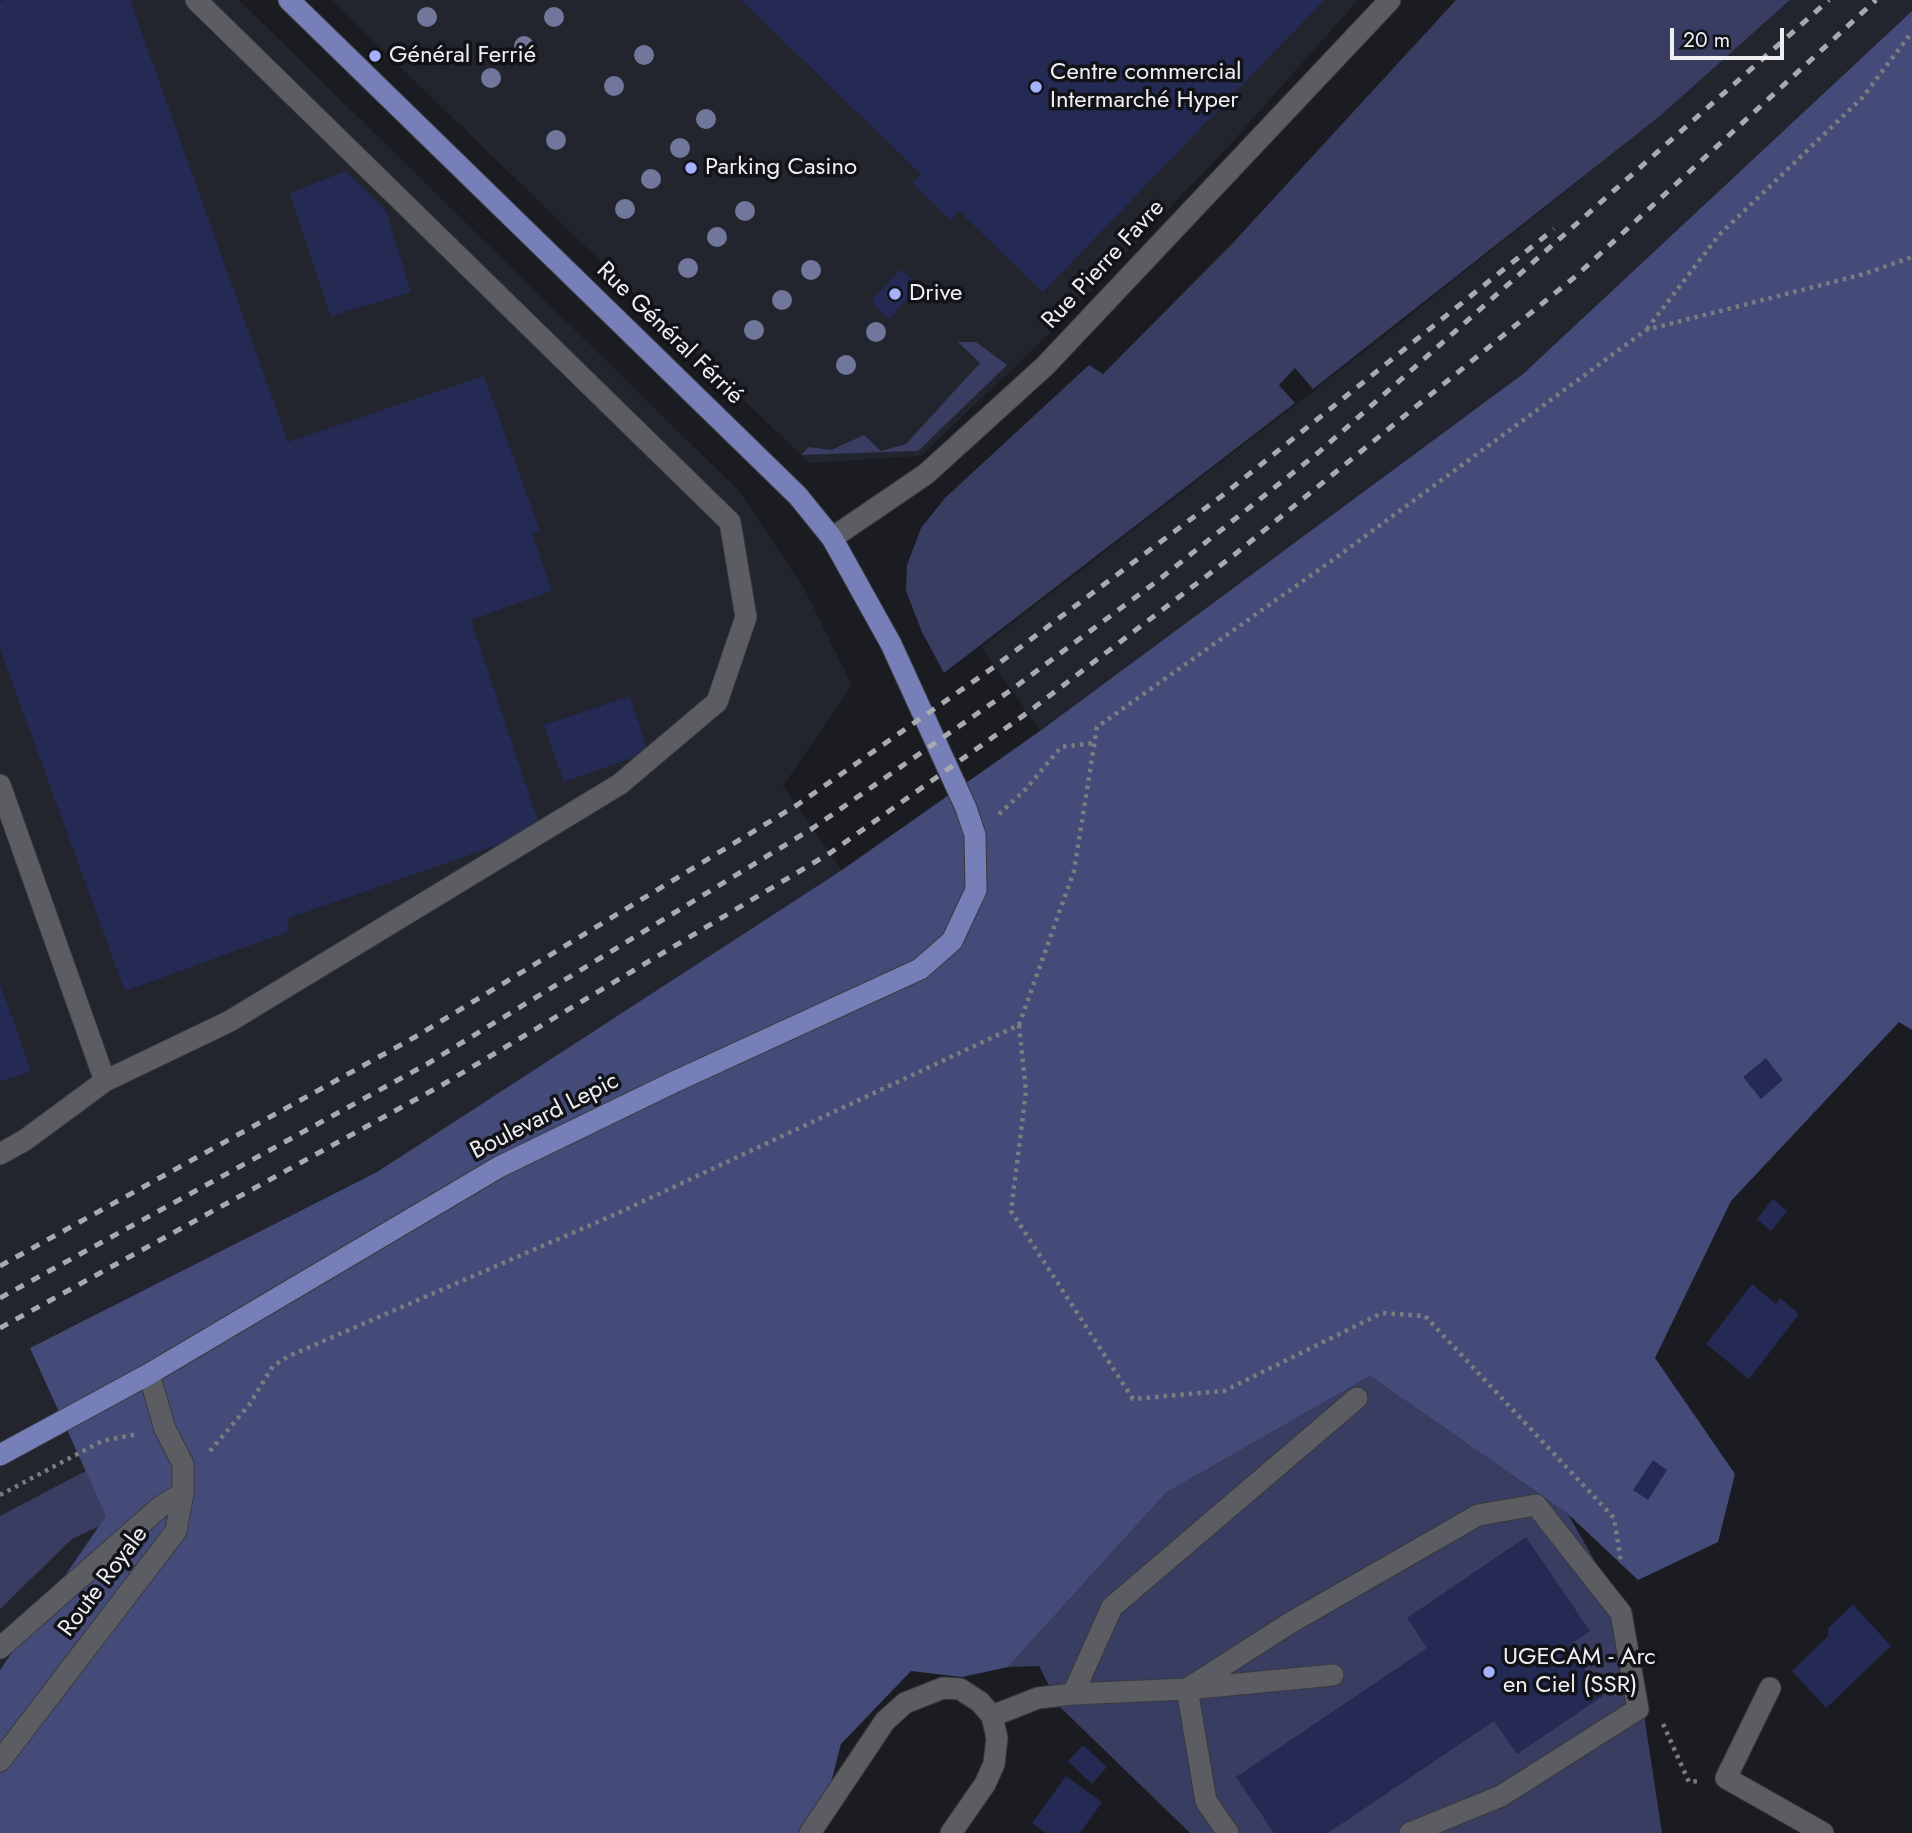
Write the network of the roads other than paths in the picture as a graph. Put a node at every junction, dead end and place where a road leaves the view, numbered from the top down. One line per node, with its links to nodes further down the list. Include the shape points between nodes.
1 (196, 0): 7 (street, via 730,522 746,617 717,702 620,784 230,1021)
2 (289, 0): 4 (main road, Rue Général Férrié, via 798,496)
3 (1390, 0): 4 (street, Rue Pierre Favre, via 1045,366 926,474)
4 (832, 538): 5 (main road, Rue Général Férrié, via 891,644)
5 (943, 757): 9 (main road, Boulevard Lepic, via 975,835 978,866 971,905 952,941 920,969 499,1167)
6 (0, 785): 7 (street)
7 (104, 1081): 8 (street)
8 (0, 1154)
9 (149, 1374): 11 (main road, Boulevard Lepic); 12 (street, Route Royale, via 165,1429 183,1464)
10 (1357, 1398): 17 (street, via 1112,1607)
11 (0, 1455)
12 (183, 1493): 13 (street, via 160,1507); 19 (street, Route Royale, via 176,1531)
13 (0, 1648)
14 (1333, 1675): 16 (street)
15 (1770, 1688): 24 (street, via 1727,1778)
16 (1187, 1689): 17 (street); 22 (street, via 1206,1801); 23 (street, via 1290,1623 1478,1515 1536,1505 1621,1613 1638,1709 1501,1796)
17 (1073, 1694): 18 (street, via 1038,1698)
18 (992, 1716): 20 (street, via 960,1689 928,1691 905,1703 877,1731); 21 (street, via 997,1738 994,1764)
19 (0, 1761)
20 (810, 1833)
21 (951, 1833)
22 (1227, 1833)
23 (1410, 1833)
24 (1823, 1833)

